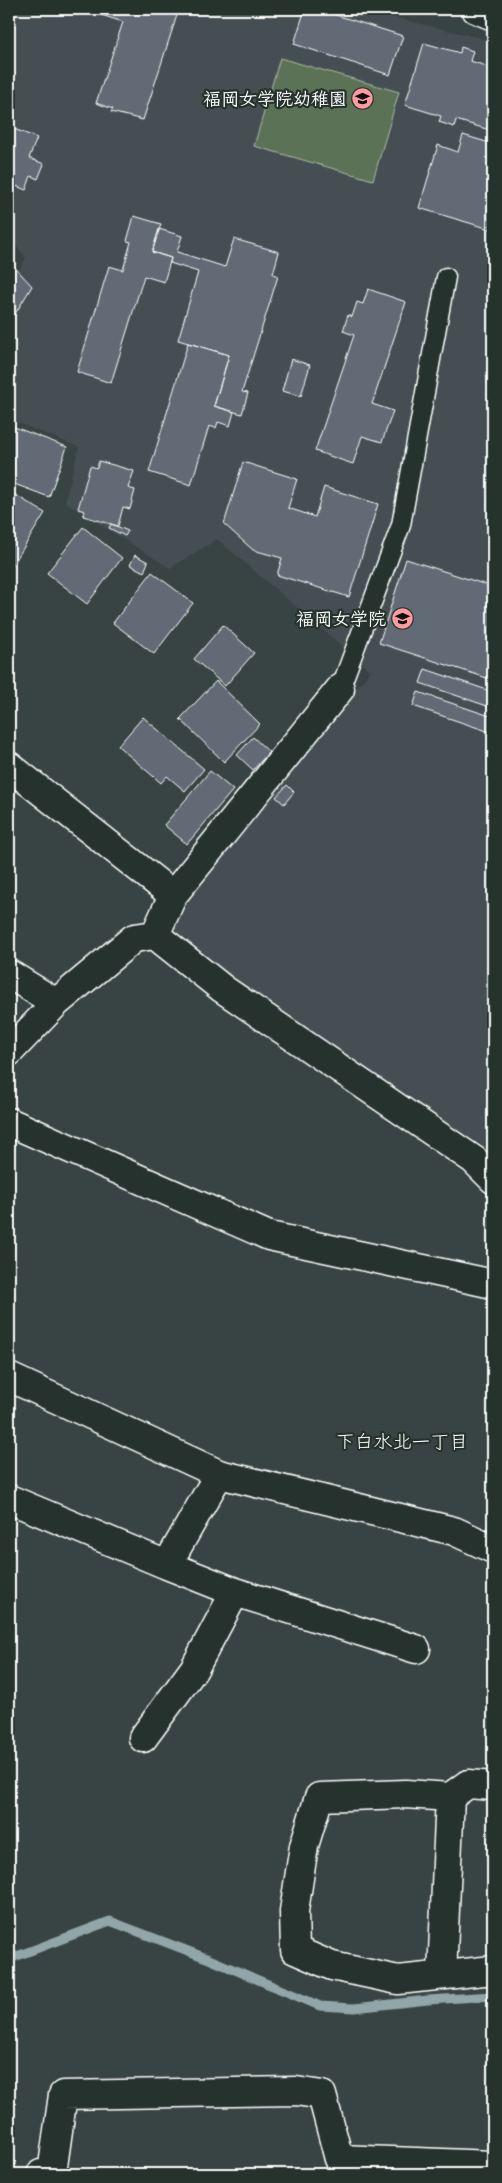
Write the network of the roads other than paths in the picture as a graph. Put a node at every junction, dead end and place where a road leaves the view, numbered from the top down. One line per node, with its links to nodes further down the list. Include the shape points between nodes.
1 (476, 9): 2 (street)
2 (493, 16)
3 (446, 277): 4 (lane, via 401,525)
4 (340, 689): 6 (street)
5 (9, 766): 6 (street)
6 (173, 895): 7 (street)
7 (155, 934): 9 (street, via 134,938); 12 (street, via 223,989 474,1160)
8 (9, 974): 9 (street)
9 (56, 1003): 10 (street)
10 (9, 1052)
11 (9, 1122): 13 (street, via 269,1236)
12 (493, 1179)
13 (493, 1284)
14 (9, 1377): 15 (street)
15 (219, 1474): 17 (street, via 454,1531); 18 (street)
16 (9, 1499): 18 (street)
17 (493, 1549)
18 (168, 1565): 19 (street)
19 (235, 1592): 20 (street); 21 (street, via 194,1669)
20 (416, 1649)
21 (143, 1738)
22 (493, 1786): 23 (street, via 468,1784)
23 (450, 1798): 25 (street); 25 (street, via 406,1794 319,1797 304,1846 294,1910 295,1950 332,1966 398,1980)
24 (493, 1970): 25 (street)
25 (442, 1975)
26 (493, 2165): 27 (street, via 339,2159 322,2095 305,2092 63,2095 52,2173)
27 (40, 2174)

